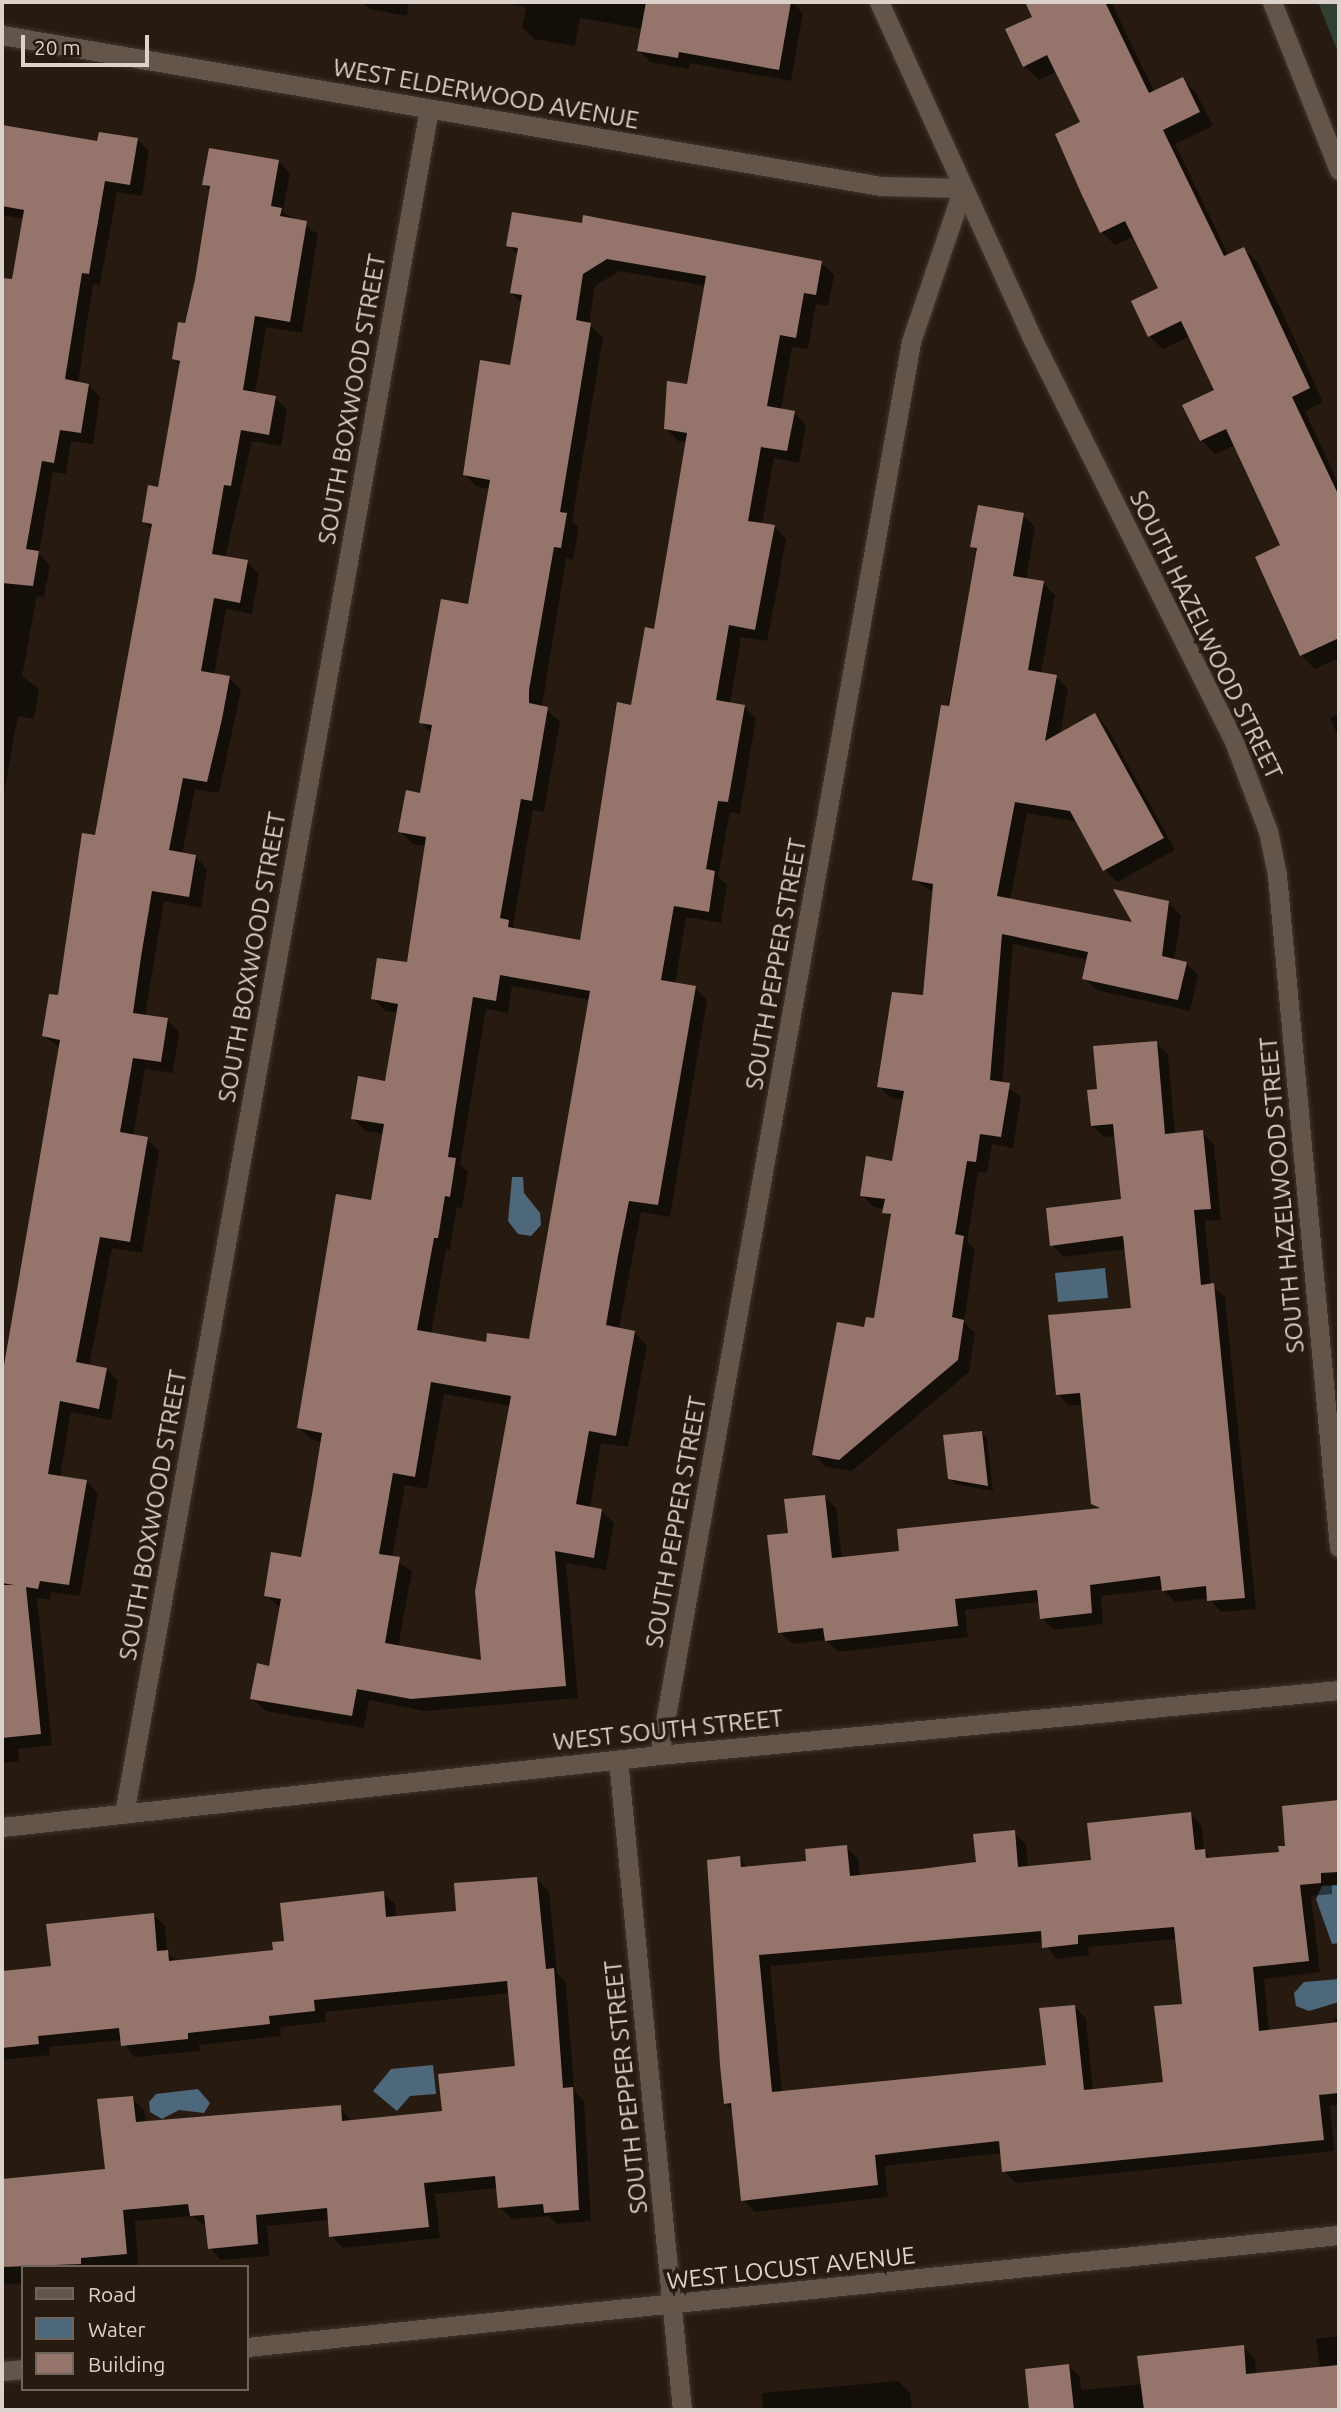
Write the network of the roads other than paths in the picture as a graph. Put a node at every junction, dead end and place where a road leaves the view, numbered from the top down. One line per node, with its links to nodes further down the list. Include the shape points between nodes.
1 (879, 2): 6 (street, SOUTH HAZELWOOD STREET)
2 (1272, 2): 5 (street)
3 (2, 35): 4 (street, WEST ELDERWOOD AVENUE)
4 (429, 108): 6 (street, WEST ELDERWOOD AVENUE, via 880,186); 11 (street, SOUTH BOXWOOD STREET)
5 (1339, 170)
6 (963, 188): 7 (street, SOUTH HAZELWOOD STREET, via 1031,335 1233,739 1268,831 1277,875); 9 (street, SOUTH PEPPER STREET, via 911,342)
7 (1339, 1547)
8 (1339, 1690): 9 (street, WEST SOUTH STREET)
9 (659, 1755): 10 (street, WEST SOUTH STREET)
10 (618, 1759): 11 (street, WEST SOUTH STREET); 14 (street, SOUTH PEPPER STREET)
11 (124, 1814): 12 (street, WEST SOUTH STREET)
12 (2, 1827)
13 (1339, 2235): 14 (street, WEST LOCUST AVENUE)
14 (672, 2305): 15 (street, WEST LOCUST AVENUE); 18 (street, SOUTH PEPPER STREET)
15 (248, 2347)
16 (21, 2369): 17 (street)
17 (2, 2371)
18 (682, 2410)

